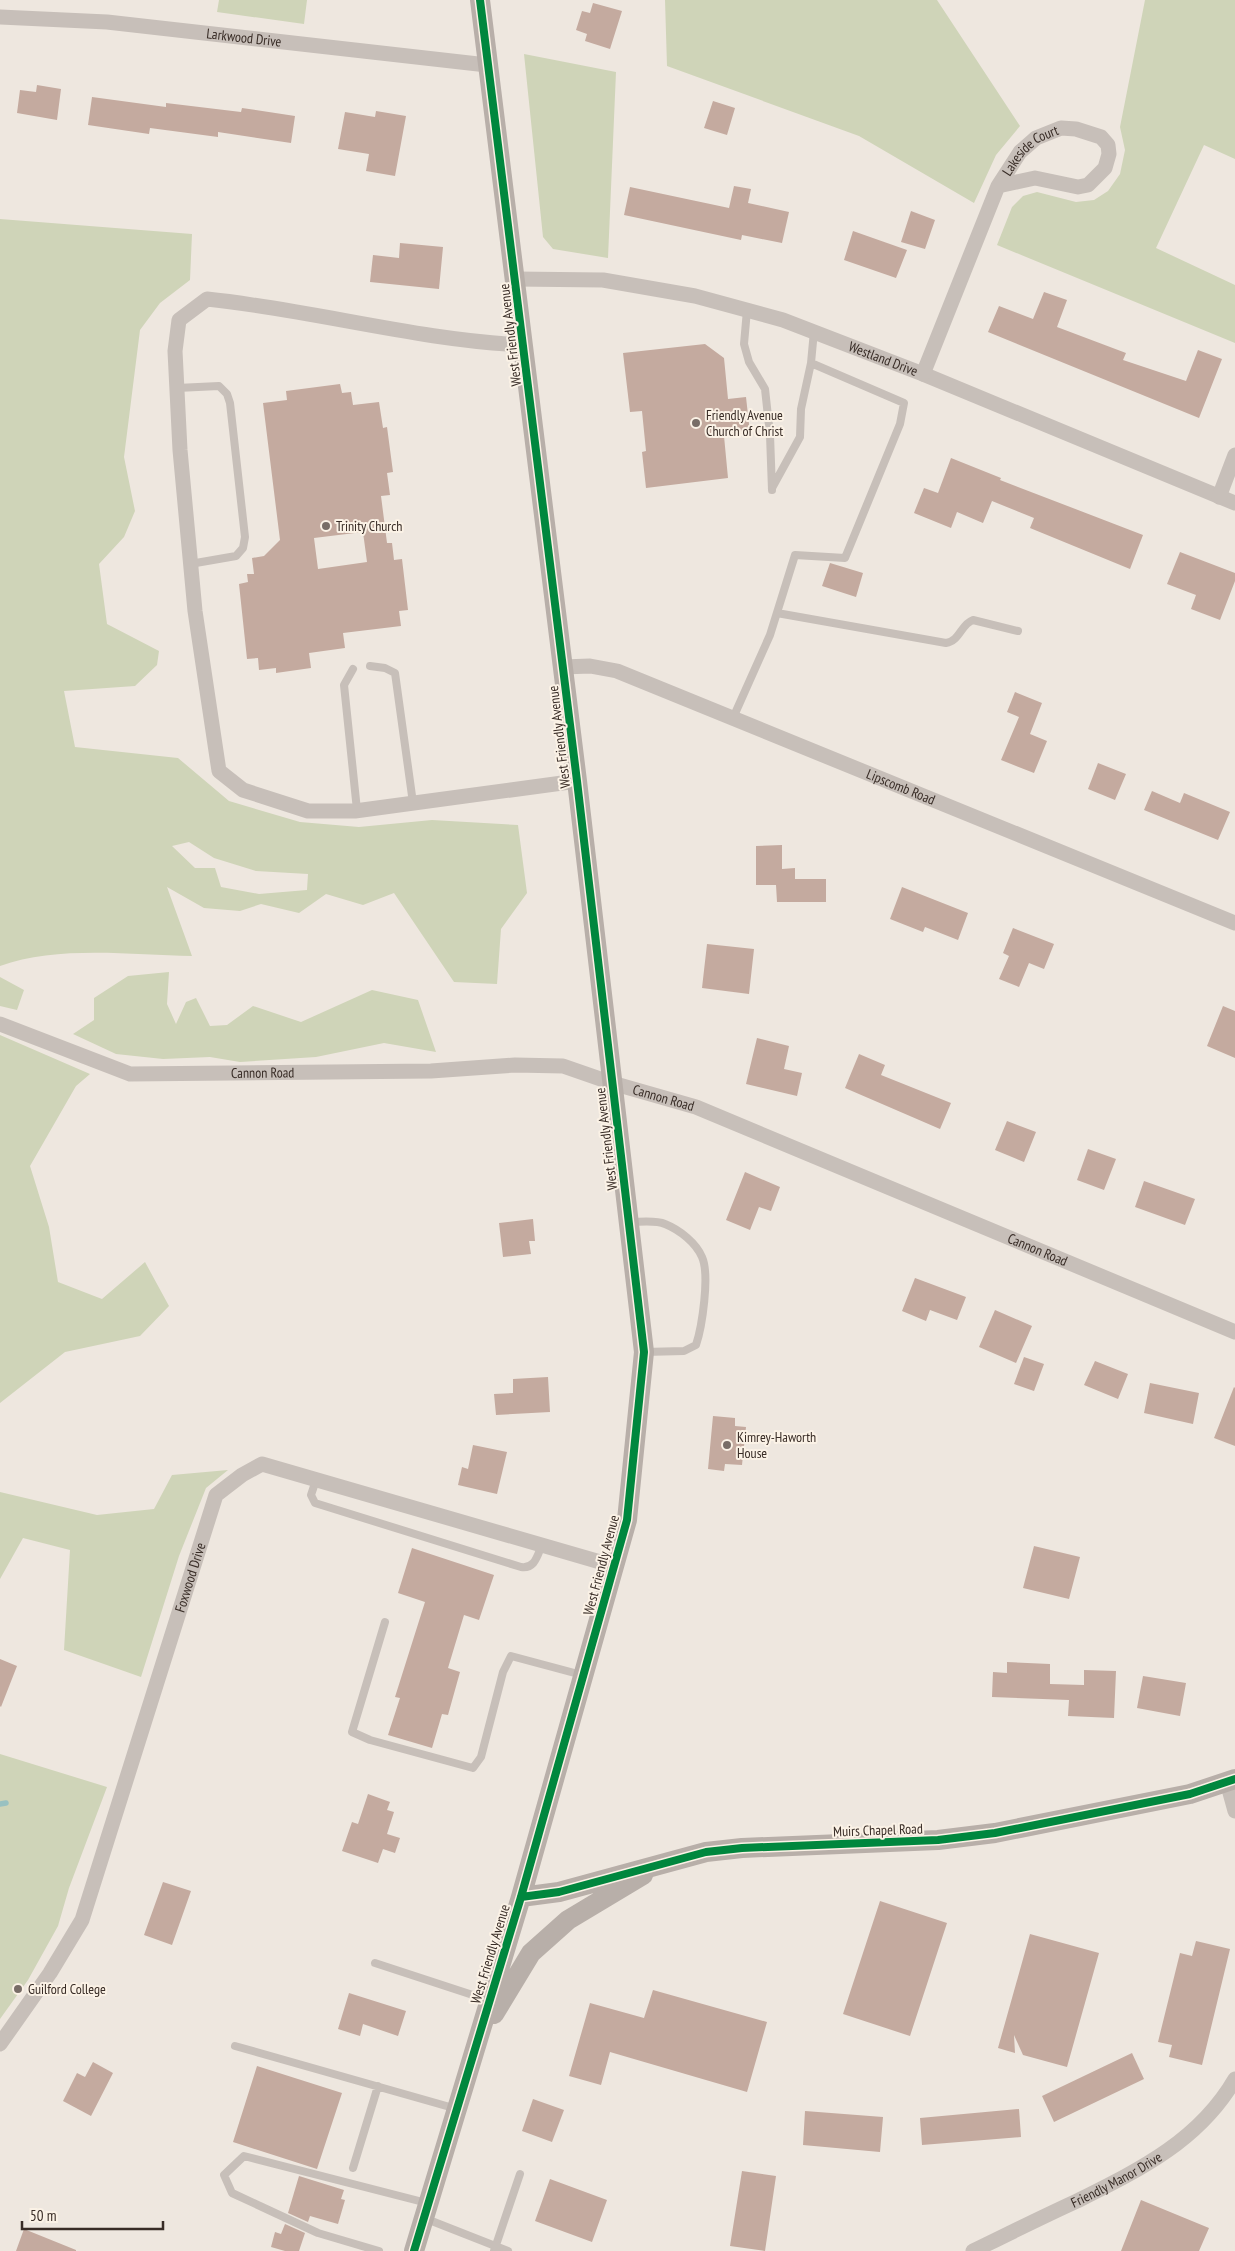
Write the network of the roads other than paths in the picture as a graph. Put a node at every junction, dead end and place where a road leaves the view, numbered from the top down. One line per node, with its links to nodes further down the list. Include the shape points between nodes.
1 (480, 0): 3 (main road, West Friendly Avenue)
2 (0, 17): 3 (street, Larkwood Drive, via 116,23)
3 (487, 65): 5 (main road, West Friendly Avenue)
4 (998, 186): 4 (street, Lakeside Court, via 1020,152 1048,132 1061,128 1076,129 1102,137 1108,145 1105,168 1088,185 1078,187 1035,178); 10 (street, Lakeside Court)
5 (515, 279): 6 (street, Westland Drive, via 603,280 695,296); 8 (main road, West Friendly Avenue)
6 (747, 310): 7 (street, Westland Drive); 9 (lane, via 744,344 749,362 765,389 772,490 800,437 801,408)
7 (814, 330): 9 (lane); 10 (street, Westland Drive)
8 (523, 345): 11 (street, via 477,343 207,299 179,320 174,351); 19 (main road, West Friendly Avenue)
9 (811, 363): 16 (lane, via 904,402 900,424 845,558 795,555)
10 (923, 374): 13 (street, Westland Drive)
11 (177, 388): 15 (street); 15 (lane, via 219,386 227,394 246,537 236,556)
12 (1235, 455): 13 (street)
13 (1219, 497): 14 (street, Westland Drive)
14 (1235, 504)
15 (190, 564): 24 (street, via 194,611 219,771 243,790 308,811)
16 (777, 613): 17 (lane, via 946,643 955,639 968,621 973,620); 21 (lane)
17 (1018, 631)
18 (370, 666): 23 (lane, via 395,673)
19 (563, 667): 21 (street, Lipscomb Road, via 590,666 617,671); 22 (main road, West Friendly Avenue)
20 (353, 669): 24 (lane, via 344,684)
21 (733, 718): 25 (street, Lipscomb Road)
22 (577, 781): 23 (street); 27 (main road, West Friendly Avenue)
23 (413, 803): 24 (street)
24 (357, 810)
25 (1235, 923)
26 (0, 1024): 27 (street, Cannon Road, via 130,1074 431,1071 515,1065 563,1066)
27 (612, 1084): 28 (main road, West Friendly Avenue); 29 (street, Cannon Road, via 696,1107)
28 (629, 1222): 30 (main road, West Friendly Avenue); 30 (lane, via 664,1223 695,1245 705,1269 701,1328 696,1345 684,1350)
29 (1235, 1332)
30 (644, 1352): 33 (main road, West Friendly Avenue, via 627,1520)
31 (316, 1480): 32 (street, Foxwood Drive); 32 (lane, via 311,1495 315,1503 521,1567 533,1565); 43 (street, Foxwood Drive, via 262,1464 216,1495 82,1920 50,1973)
32 (542, 1545): 33 (street, Foxwood Drive)
33 (614, 1566): 35 (main road, West Friendly Avenue)
34 (385, 1622): 35 (lane, via 352,1732 370,1740 473,1768 481,1756 510,1656)
35 (584, 1676): 39 (main road, West Friendly Avenue)
36 (1231, 1781): 37 (street); 38 (main road, Muirs Chapel Road, via 1190,1794 995,1833 938,1840 742,1848 706,1852)
37 (1235, 1811)
38 (661, 1863): 39 (main road, Muirs Chapel Road, via 559,1892); 42 (main road, via 568,1920 531,1953)
39 (521, 1897): 41 (main road, West Friendly Avenue)
40 (375, 1963): 41 (lane)
41 (490, 2001): 42 (main road, West Friendly Avenue)
42 (478, 2039): 47 (main road, West Friendly Avenue)
43 (0, 2044)
44 (235, 2046): 46 (lane)
45 (1235, 2079): 55 (street, Friendly Manor Drive, via 1190,2135 1166,2154)
46 (378, 2086): 47 (lane); 48 (lane)
47 (457, 2109): 50 (main road, West Friendly Avenue)
48 (353, 2168)
49 (520, 2174): 51 (lane)
50 (426, 2211): 51 (lane); 52 (lane, via 244,2156 224,2175 232,2193 318,2233); 53 (main road, West Friendly Avenue)
51 (495, 2248): 54 (lane)
52 (379, 2251)
53 (414, 2251)
54 (508, 2251)
55 (973, 2251)

